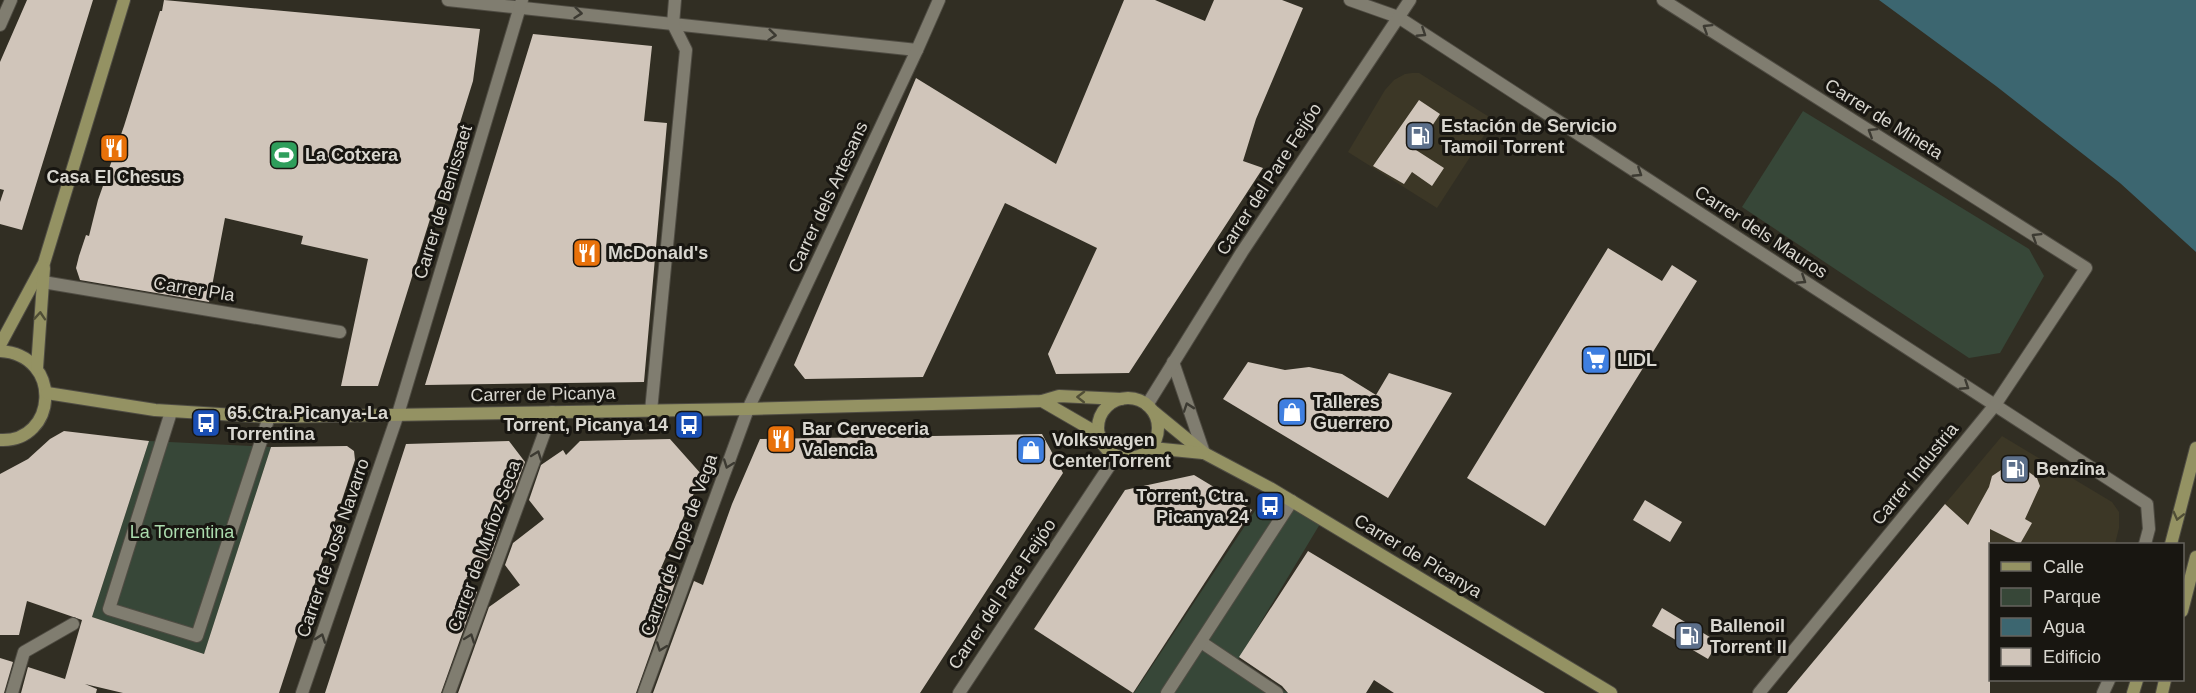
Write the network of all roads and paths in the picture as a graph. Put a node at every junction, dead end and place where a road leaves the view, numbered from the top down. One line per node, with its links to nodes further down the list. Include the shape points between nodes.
1 (11, 0): 12 (street)
2 (124, 0): 14 (street)
3 (448, 0): 9 (street)
4 (675, 0): 11 (street)
5 (939, 0): 13 (street, Carrer dels Artesans)
6 (1350, 0): 10 (street, Carrer dels Mauros)
7 (1410, 0): 10 (street, Carrer del Pare Feijóo)
8 (1663, 0): 15 (street, Carrer de Mineta, one-way to 8)
9 (521, 3): 11 (street, one-way to 11); 31 (street, Carrer de Benissaet)
10 (1398, 17): 20 (street, Carrer del Pare Feijóo); 25 (street, Carrer dels Mauros, one-way to 25)
11 (673, 24): 13 (street, one-way to 13); 28 (street, via 686,50)
12 (0, 25)
13 (917, 50): 27 (street, Carrer dels Artesans)
14 (44, 263): 16 (street); 18 (street)
15 (2086, 268): 25 (street, Carrer Industria)
16 (42, 282): 17 (street, Carrer Pla); 21 (street, one-way to 16)
17 (340, 332)
18 (0, 345)
19 (0, 351): 21 (street, via 25,358)
20 (1173, 362): 26 (street, Carrer del Pare Feijóo); 37 (street, one-way to 20)
21 (37, 368): 22 (street)
22 (47, 393): 29 (street, Carrer de Picanya); 34 (street, via 40,420 24,435)
23 (1121, 399): 24 (street, Carrer de Picanya, one-way to 24, via 1059,396); 26 (street, via 1130,398); 33 (street, via 1101,416)
24 (1042, 401): 27 (street, Carrer de Picanya); 33 (street)
25 (1995, 405): 40 (street, Carrer dels Mauros, via 2147,504 2149,529); 54 (street, Carrer Industria)
26 (1151, 408): 35 (street, via 1159,429); 37 (street, Carrer de Picanya)
27 (748, 409): 28 (street, Carrer de Picanya); 49 (street, Carrer de Lope de Vega, one-way to 49)
28 (651, 411): 30 (street, Carrer de Picanya)
29 (171, 412): 32 (street, Carrer de Picanya); 32 (street, via 109,609 197,636)
30 (552, 412): 31 (street, Carrer de Picanya); 48 (street, Carrer de Muñoz Seca, one-way to 30)
31 (398, 414): 32 (street, Carrer de Picanya); 47 (street, Carrer de José Navarro, one-way to 31)
32 (269, 417)
33 (1099, 434): 38 (street)
34 (2, 443)
35 (1152, 448): 37 (street, Carrer de Picanya); 38 (street, via 1135,458)
36 (2196, 448): 41 (street, one-way to 41)
37 (1204, 453): 39 (street, Carrer de Picanya)
38 (1116, 456): 50 (street, Carrer del Pare Feijóo)
39 (1292, 501): 45 (street); 53 (street, Carrer de Picanya)
40 (2145, 543)
41 (2171, 543)
42 (2196, 557): 43 (street)
43 (2184, 603)
44 (73, 624): 46 (street, via 24,652)
45 (1201, 642): 51 (street); 52 (street)
46 (12, 693)
47 (302, 693)
48 (449, 693)
49 (644, 693)
50 (959, 693)
51 (1167, 693)
52 (1277, 693)
53 (1611, 693)
54 (1759, 693)

